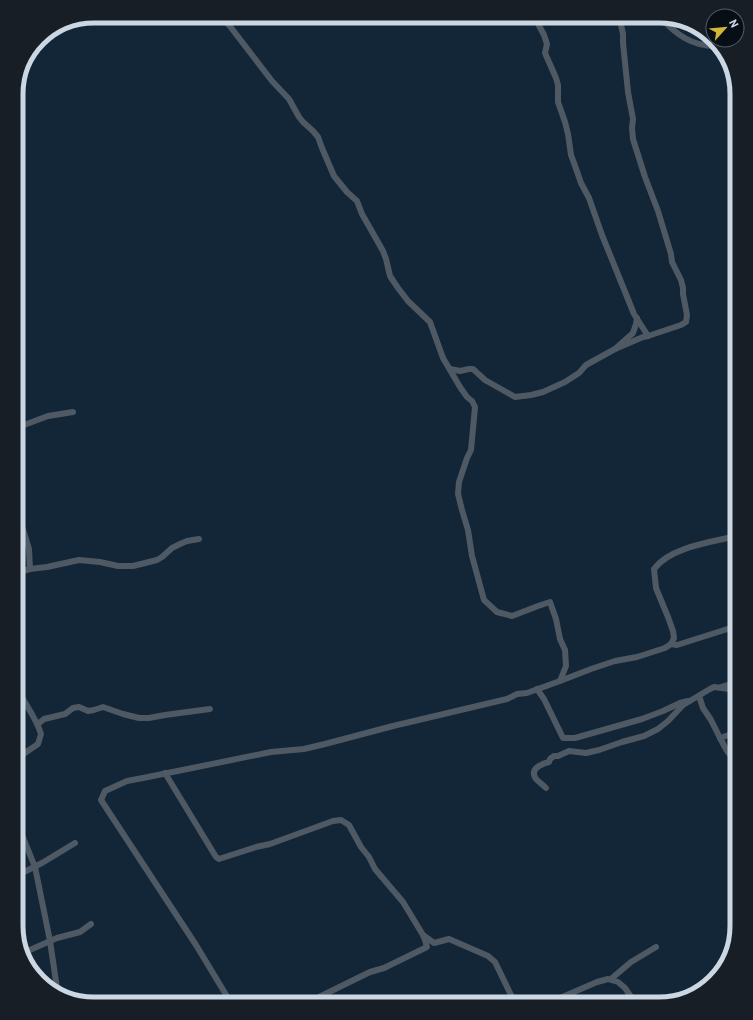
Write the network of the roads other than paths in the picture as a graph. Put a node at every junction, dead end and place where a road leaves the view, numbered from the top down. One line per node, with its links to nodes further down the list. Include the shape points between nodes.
1 (227, 23): 9 (street, via 289,99 298,117 318,137 334,176 357,201 383,251 390,276 408,301 430,322)
2 (538, 23): 6 (street, via 547,44 545,53 558,85 558,102 566,122 571,155)
3 (621, 23): 7 (street, via 634,139 672,262 681,280 687,316 686,322 681,325)
4 (666, 23): 5 (street, via 689,40)
5 (705, 45)
6 (637, 318): 7 (street); 8 (street, via 633,333)
7 (648, 336): 8 (street)
8 (615, 349): 9 (street, via 565,382 543,392 523,397 516,397 485,380 473,370)
9 (450, 369): 19 (street, via 475,408 471,450 459,482 458,494 484,600 497,612 512,616 550,602 565,650 566,666)
10 (73, 412): 11 (street, via 48,416)
11 (23, 425)
12 (23, 529): 15 (street, via 29,548)
13 (730, 538): 18 (street, via 684,549 659,562 654,569 656,588 673,631 674,638)
14 (199, 539): 15 (street, via 180,544 157,560 133,566 79,560)
15 (30, 570): 16 (street)
16 (23, 572)
17 (730, 628): 18 (street, via 677,645)
18 (671, 644): 19 (street)
19 (560, 681): 22 (street)
20 (730, 684): 21 (street)
21 (719, 688): 23 (street); 24 (street, via 714,687)
22 (537, 689): 25 (street, via 563,738 575,738 642,719); 33 (street, via 353,738)
23 (730, 689)
24 (699, 696): 25 (street); 30 (street)
25 (692, 700): 34 (street, via 683,705 658,729 644,736 586,753 569,751 554,756 549,762 534,770 537,780)
26 (23, 703): 28 (street)
27 (210, 709): 28 (street, via 139,718 103,707 88,710 79,707 65,714 44,719)
28 (38, 724): 31 (street, via 42,734 38,744)
29 (730, 734): 30 (street)
30 (720, 738): 32 (street)
31 (23, 754)
32 (730, 754)
33 (166, 773): 40 (street, via 219,860 333,821 341,820 349,825 375,870 402,902); 48 (street, via 127,781 105,791 101,800)
34 (546, 788)
35 (23, 837): 37 (street)
36 (75, 844): 37 (street)
37 (35, 867): 38 (street); 41 (street)
38 (23, 873)
39 (91, 924): 41 (street, via 80,932)
40 (423, 935): 42 (street); 43 (street)
41 (50, 941): 45 (street); 47 (street)
42 (434, 943): 43 (street); 50 (street, via 449,939 488,956 495,962)
43 (427, 947): 49 (street)
44 (656, 947): 46 (street, via 631,962)
45 (28, 951)
46 (611, 979): 51 (street, via 597,982); 52 (street, via 625,988)
47 (57, 987)
48 (227, 997)
49 (319, 997)
50 (512, 997)
51 (562, 997)
52 (631, 997)

